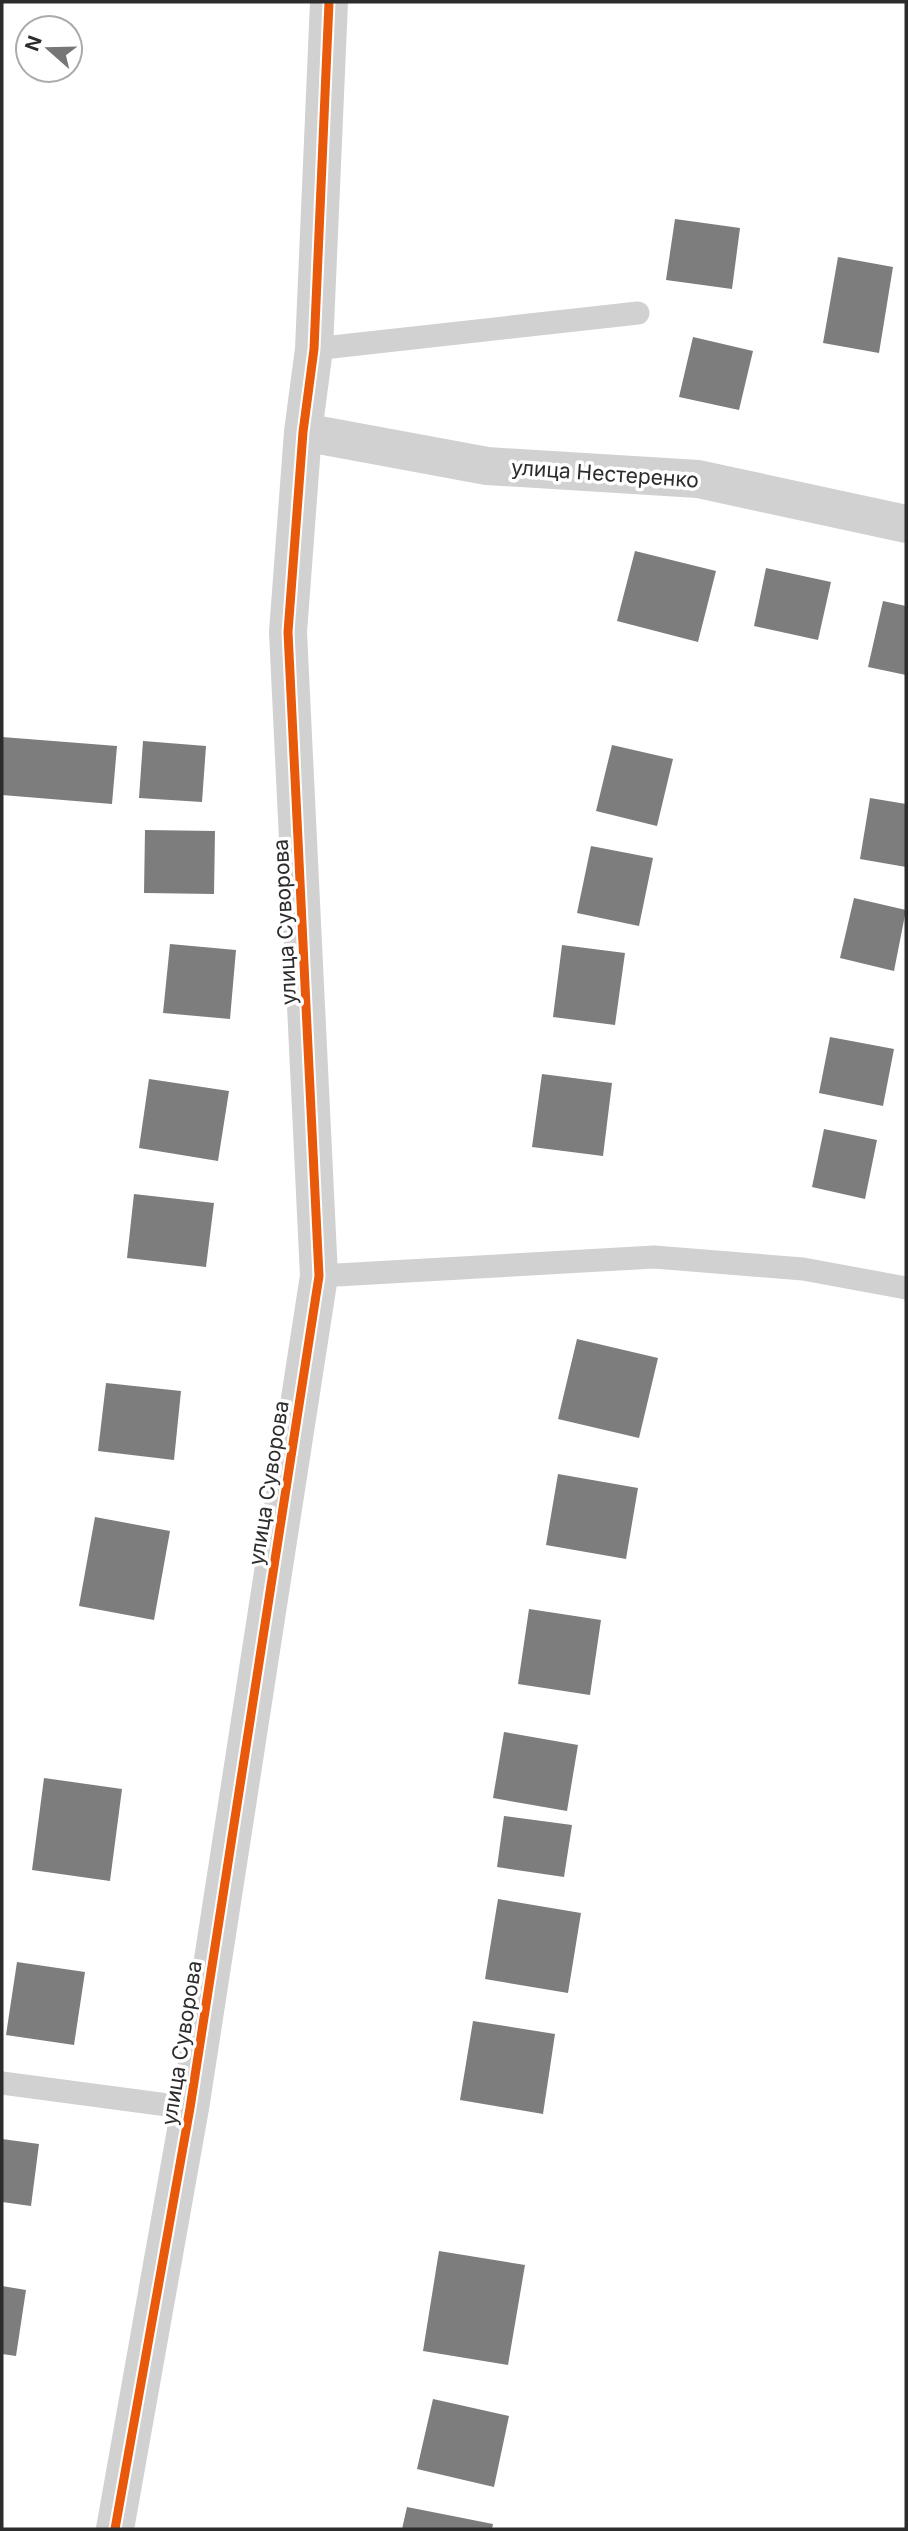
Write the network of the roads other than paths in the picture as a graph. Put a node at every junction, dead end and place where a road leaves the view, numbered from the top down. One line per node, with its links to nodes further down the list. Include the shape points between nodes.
1 (328, 2): 3 (street, улица Суворова)
2 (639, 313): 3 (lane)
3 (314, 349): 4 (street, улица Суворова)
4 (303, 432): 5 (street, улица Нестеренко, via 487,466 698,479); 6 (street, улица Суворова, via 288,632)
5 (906, 524)
6 (319, 1276): 7 (lane, via 654,1257 803,1269); 9 (street, улица Суворова)
7 (906, 1288)
8 (2, 2083): 9 (lane)
9 (190, 2108): 10 (street, улица Суворова)
10 (115, 2529)

